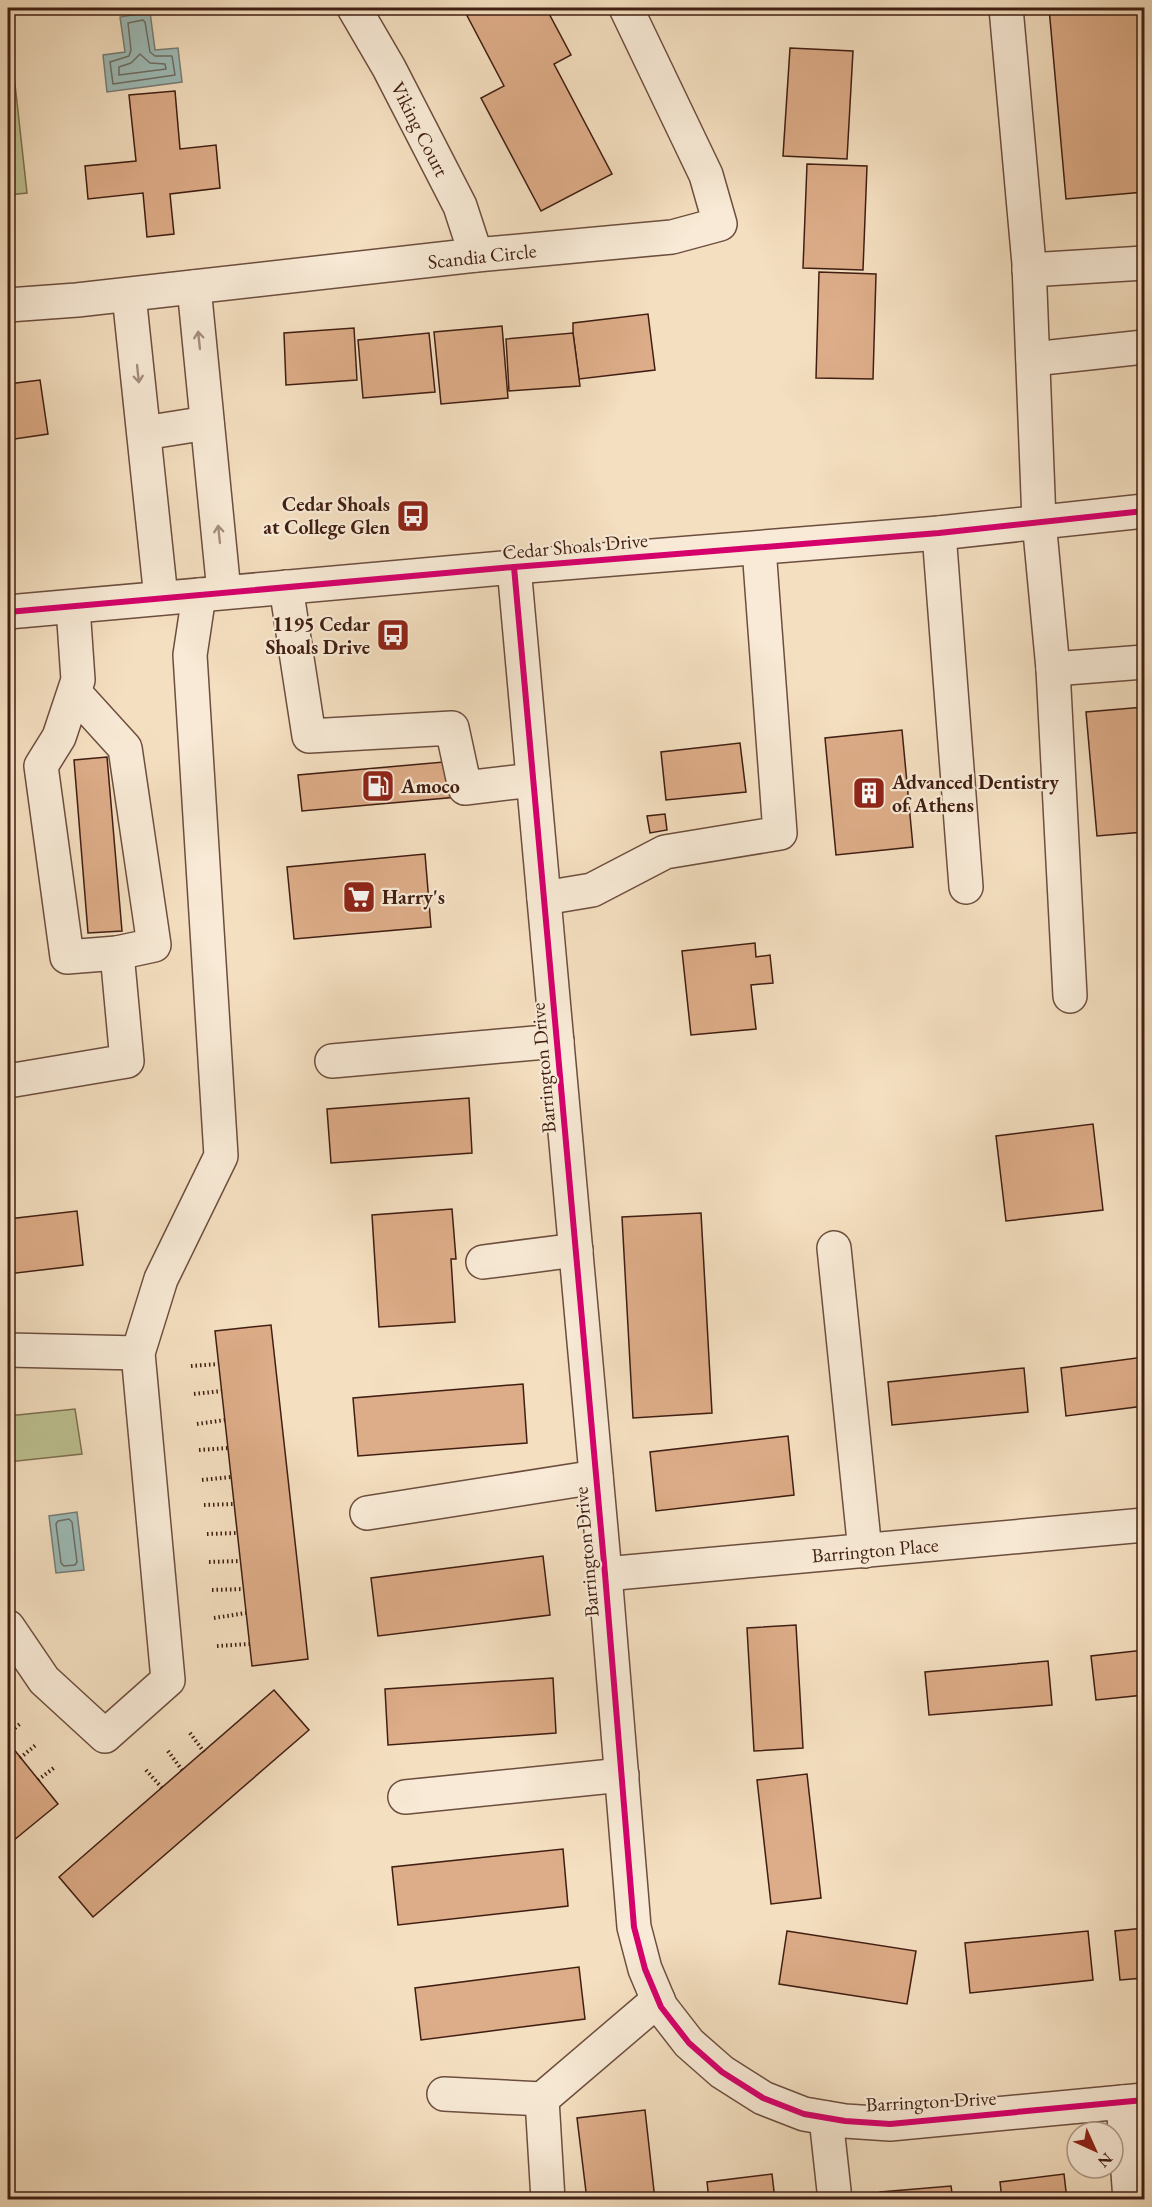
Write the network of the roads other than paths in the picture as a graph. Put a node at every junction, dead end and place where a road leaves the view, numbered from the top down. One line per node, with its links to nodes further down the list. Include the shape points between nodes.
1 (354, 8): 4 (street, Viking Court, via 460,206)
2 (626, 8): 4 (street, Scandia Circle, via 706,174 720,224 672,237)
3 (1006, 8): 6 (street)
4 (476, 255): 7 (street, Scandia Circle)
5 (1144, 263): 6 (street)
6 (1029, 270): 11 (street)
7 (194, 287): 8 (street, Scandia Circle); 12 (street, one-way to 7)
8 (129, 295): 9 (street, Scandia Circle); 13 (street, one-way to 13)
9 (8, 305)
10 (1144, 347): 11 (street)
11 (1033, 358): 15 (street)
12 (207, 423): 13 (street); 20 (street, one-way to 12)
13 (144, 433): 21 (street)
14 (1144, 511): 15 (street, Cedar Shoals Drive)
15 (1039, 521): 16 (street, Cedar Shoals Drive); 25 (street)
16 (939, 533): 17 (street, Cedar Shoals Drive); 28 (street)
17 (759, 548): 18 (street, Cedar Shoals Drive); 29 (street, via 780,833 665,852 592,890)
18 (513, 567): 19 (street, Cedar Shoals Drive); 27 (street, Barrington Drive)
19 (286, 587): 20 (street, Cedar Shoals Drive); 27 (street, via 309,736 452,728 465,788)
20 (212, 594): 21 (street, Cedar Shoals Drive); 39 (street, via 190,655 221,1156 161,1279)
21 (161, 598): 22 (street, Cedar Shoals Drive)
22 (73, 607): 23 (street, Cedar Shoals Drive); 26 (street, via 78,680)
23 (8, 612)
24 (1144, 662): 25 (street)
25 (1053, 669): 31 (street)
26 (75, 693): 30 (street, via 125,748 154,945); 30 (street, via 59,737 41,766 67,957)
27 (533, 780): 29 (street, Barrington Drive)
28 (966, 886)
29 (544, 898): 32 (street, Barrington Drive)
30 (117, 953): 34 (street, via 128,1061)
31 (1070, 996)
32 (557, 1041): 33 (street); 36 (street, Barrington Drive)
33 (332, 1061)
34 (8, 1081)
35 (834, 1248): 43 (street)
36 (576, 1250): 37 (street); 40 (street, Barrington Drive)
37 (483, 1262)
38 (8, 1350): 39 (street)
39 (138, 1353): 45 (street, via 168,1680 105,1736 44,1680)
40 (596, 1477): 41 (street); 44 (street, Barrington Drive)
41 (368, 1513)
42 (1144, 1525): 43 (street, Barrington Place)
43 (865, 1551): 44 (street, Barrington Place)
44 (605, 1574): 46 (street, Barrington Drive)
45 (8, 1627)
46 (622, 1774): 47 (street); 48 (street, Barrington Drive, via 634,1927)
47 (405, 1797)
48 (658, 2000): 50 (street); 52 (street, Barrington Drive, via 689,2043 722,2072 763,2098)
49 (444, 2094): 50 (street)
50 (542, 2099): 53 (street)
51 (1134, 2101): 52 (street, Barrington Drive, via 890,2124); 55 (street)
52 (826, 2118): 54 (street)
53 (548, 2199)
54 (834, 2199)
55 (1130, 2199)

